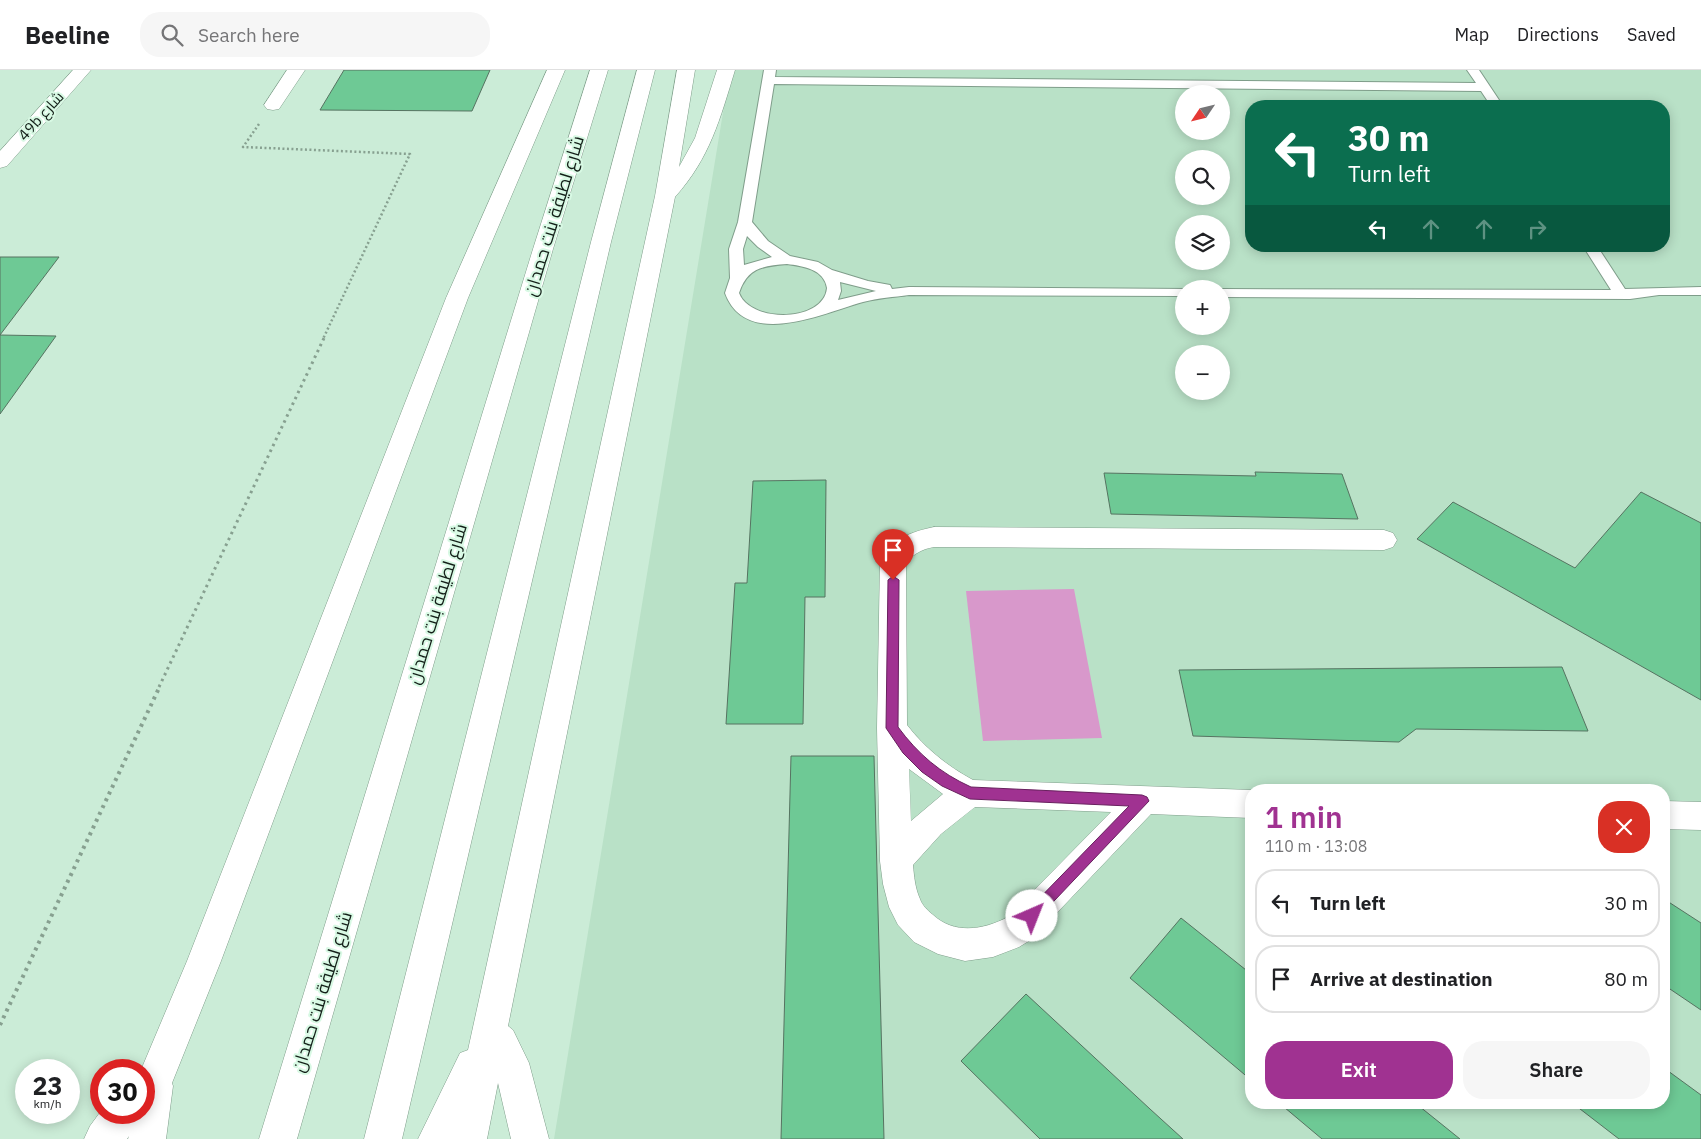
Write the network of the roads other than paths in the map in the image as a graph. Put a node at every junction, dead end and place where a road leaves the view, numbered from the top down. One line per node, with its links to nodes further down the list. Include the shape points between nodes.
1 (82, 70): 18 (street, 49b شارع)
2 (296, 70): 17 (street)
3 (556, 70): 41 (street, via 457,298 208,952)
4 (599, 70): 48 (street, شارع لطيفة بنت حمدان)
5 (646, 70): 49 (street, via 601,242)
6 (686, 70): 19 (street)
7 (726, 70): 19 (street, via 699,154)
8 (1107, 70): 13 (lane)
9 (1473, 70): 15 (lane)
10 (1389, 71): 14 (lane)
11 (769, 75): 12 (lane); 20 (lane)
12 (841, 75): 13 (lane)
13 (1111, 82): 14 (lane)
14 (1396, 87): 15 (lane)
15 (1484, 87): 16 (lane)
16 (1493, 100)
17 (273, 105)
18 (0, 162)
19 (665, 196): 40 (street)
20 (745, 222): 22 (lane, via 760,243); 24 (lane, via 736,249)
21 (1594, 252): 29 (lane)
22 (787, 260): 23 (lane, via 803,261); 24 (lane, via 757,264)
23 (826, 273): 25 (lane, via 866,285); 31 (lane, via 833,282 834,291)
24 (736, 278): 31 (lane, via 733,297 749,314 763,319 795,320)
25 (909, 291): 27 (lane); 31 (lane, via 864,296)
26 (1701, 291): 29 (lane)
27 (1175, 292)
28 (1230, 293): 29 (lane)
29 (1622, 294): 30 (lane)
30 (1701, 304)
31 (823, 309)
32 (1384, 540): 33 (street, via 920,539 908,544 893,561)
33 (892, 728): 34 (street, via 907,749 927,768); 39 (street)
34 (970, 793): 35 (street); 39 (street, via 928,823)
35 (1142, 801): 36 (street); 39 (street, via 1020,928 988,944 951,943 929,934 913,919 904,900)
36 (1245, 804)
37 (1670, 815): 38 (street)
38 (1701, 816)
39 (896, 861)
40 (489, 1033): 50 (street); 51 (street); 52 (street, via 500,1044 511,1064)
41 (155, 1069)
42 (115, 1124): 45 (street)
43 (137, 1124): 46 (street)
44 (148, 1124): 47 (street)
45 (103, 1139)
46 (131, 1139)
47 (147, 1139)
48 (278, 1139)
49 (383, 1139)
50 (437, 1139)
51 (468, 1139)
52 (530, 1139)

